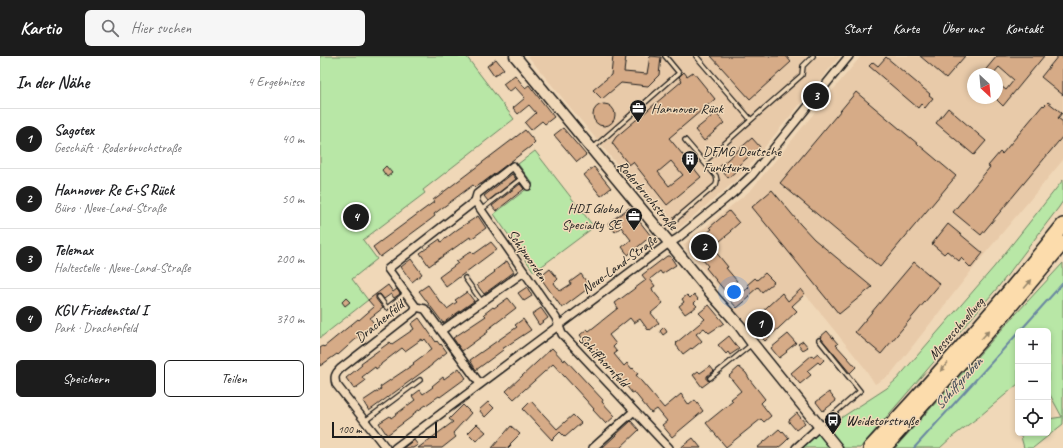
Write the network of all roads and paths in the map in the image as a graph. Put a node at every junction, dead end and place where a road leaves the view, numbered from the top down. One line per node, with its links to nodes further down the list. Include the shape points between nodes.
1 (515, 56): 8 (street, Roderbruchstraße)
2 (665, 56): 8 (lane, via 679,73)
3 (696, 56): 6 (lane)
4 (813, 56): 6 (lane, via 803,66 802,75)
5 (849, 56): 17 (street, Neue-Land-Straße, via 752,175)
6 (751, 120): 9 (lane)
7 (685, 140): 9 (lane)
8 (592, 149): 17 (street, Roderbruchstraße)
9 (704, 162): 15 (lane, via 716,176 716,185)
10 (522, 178): 11 (street); 12 (street, via 513,166 477,194); 13 (lane)
11 (528, 186)
12 (475, 201): 13 (street, Schipworden); 21 (street, Drachenfeld, via 388,269)
13 (481, 210): 19 (street, Schipworden)
14 (1063, 215): 22 (highway)
15 (676, 219)
16 (1063, 226): 22 (highway, Messeschnellweg)
17 (670, 243): 26 (street, Neue-Land-Straße); 29 (street, Roderbruchstraße)
18 (1063, 243): 43 (highway, Messeschnellweg, one-way to 18, via 1004,314)
19 (524, 272): 24 (street); 26 (street, Schipworden)
20 (465, 278): 24 (lane)
21 (406, 293): 23 (lane, via 387,308); 25 (street, Drachenfeld)
22 (1006, 295): 42 (highway, Messeschnellweg, one-way to 42)
23 (379, 297)
24 (482, 302): 27 (street)
25 (416, 308): 27 (street, via 425,309); 34 (street, Drachenfeld, via 335,375 336,384)
26 (559, 325): 32 (street, Neue-Land-Straße); 33 (street, Schiffhornfeld, via 562,334)
27 (441, 331): 32 (street)
28 (819, 340): 35 (lane, via 860,391)
29 (753, 344): 30 (lane); 35 (street, Roderbruchstraße)
30 (710, 378)
31 (420, 380): 34 (lane)
32 (480, 384): 37 (street, Neue-Land-Straße)
33 (634, 411): 38 (street); 39 (street, Schiffhornfeld)
34 (365, 421): 36 (street, Drachenfeld)
35 (820, 426): 40 (street); 41 (street, Roderbruchstraße)
36 (386, 448)
37 (395, 448)
38 (592, 448)
39 (668, 448)
40 (796, 448)
41 (837, 448)
42 (870, 448)
43 (884, 448)

